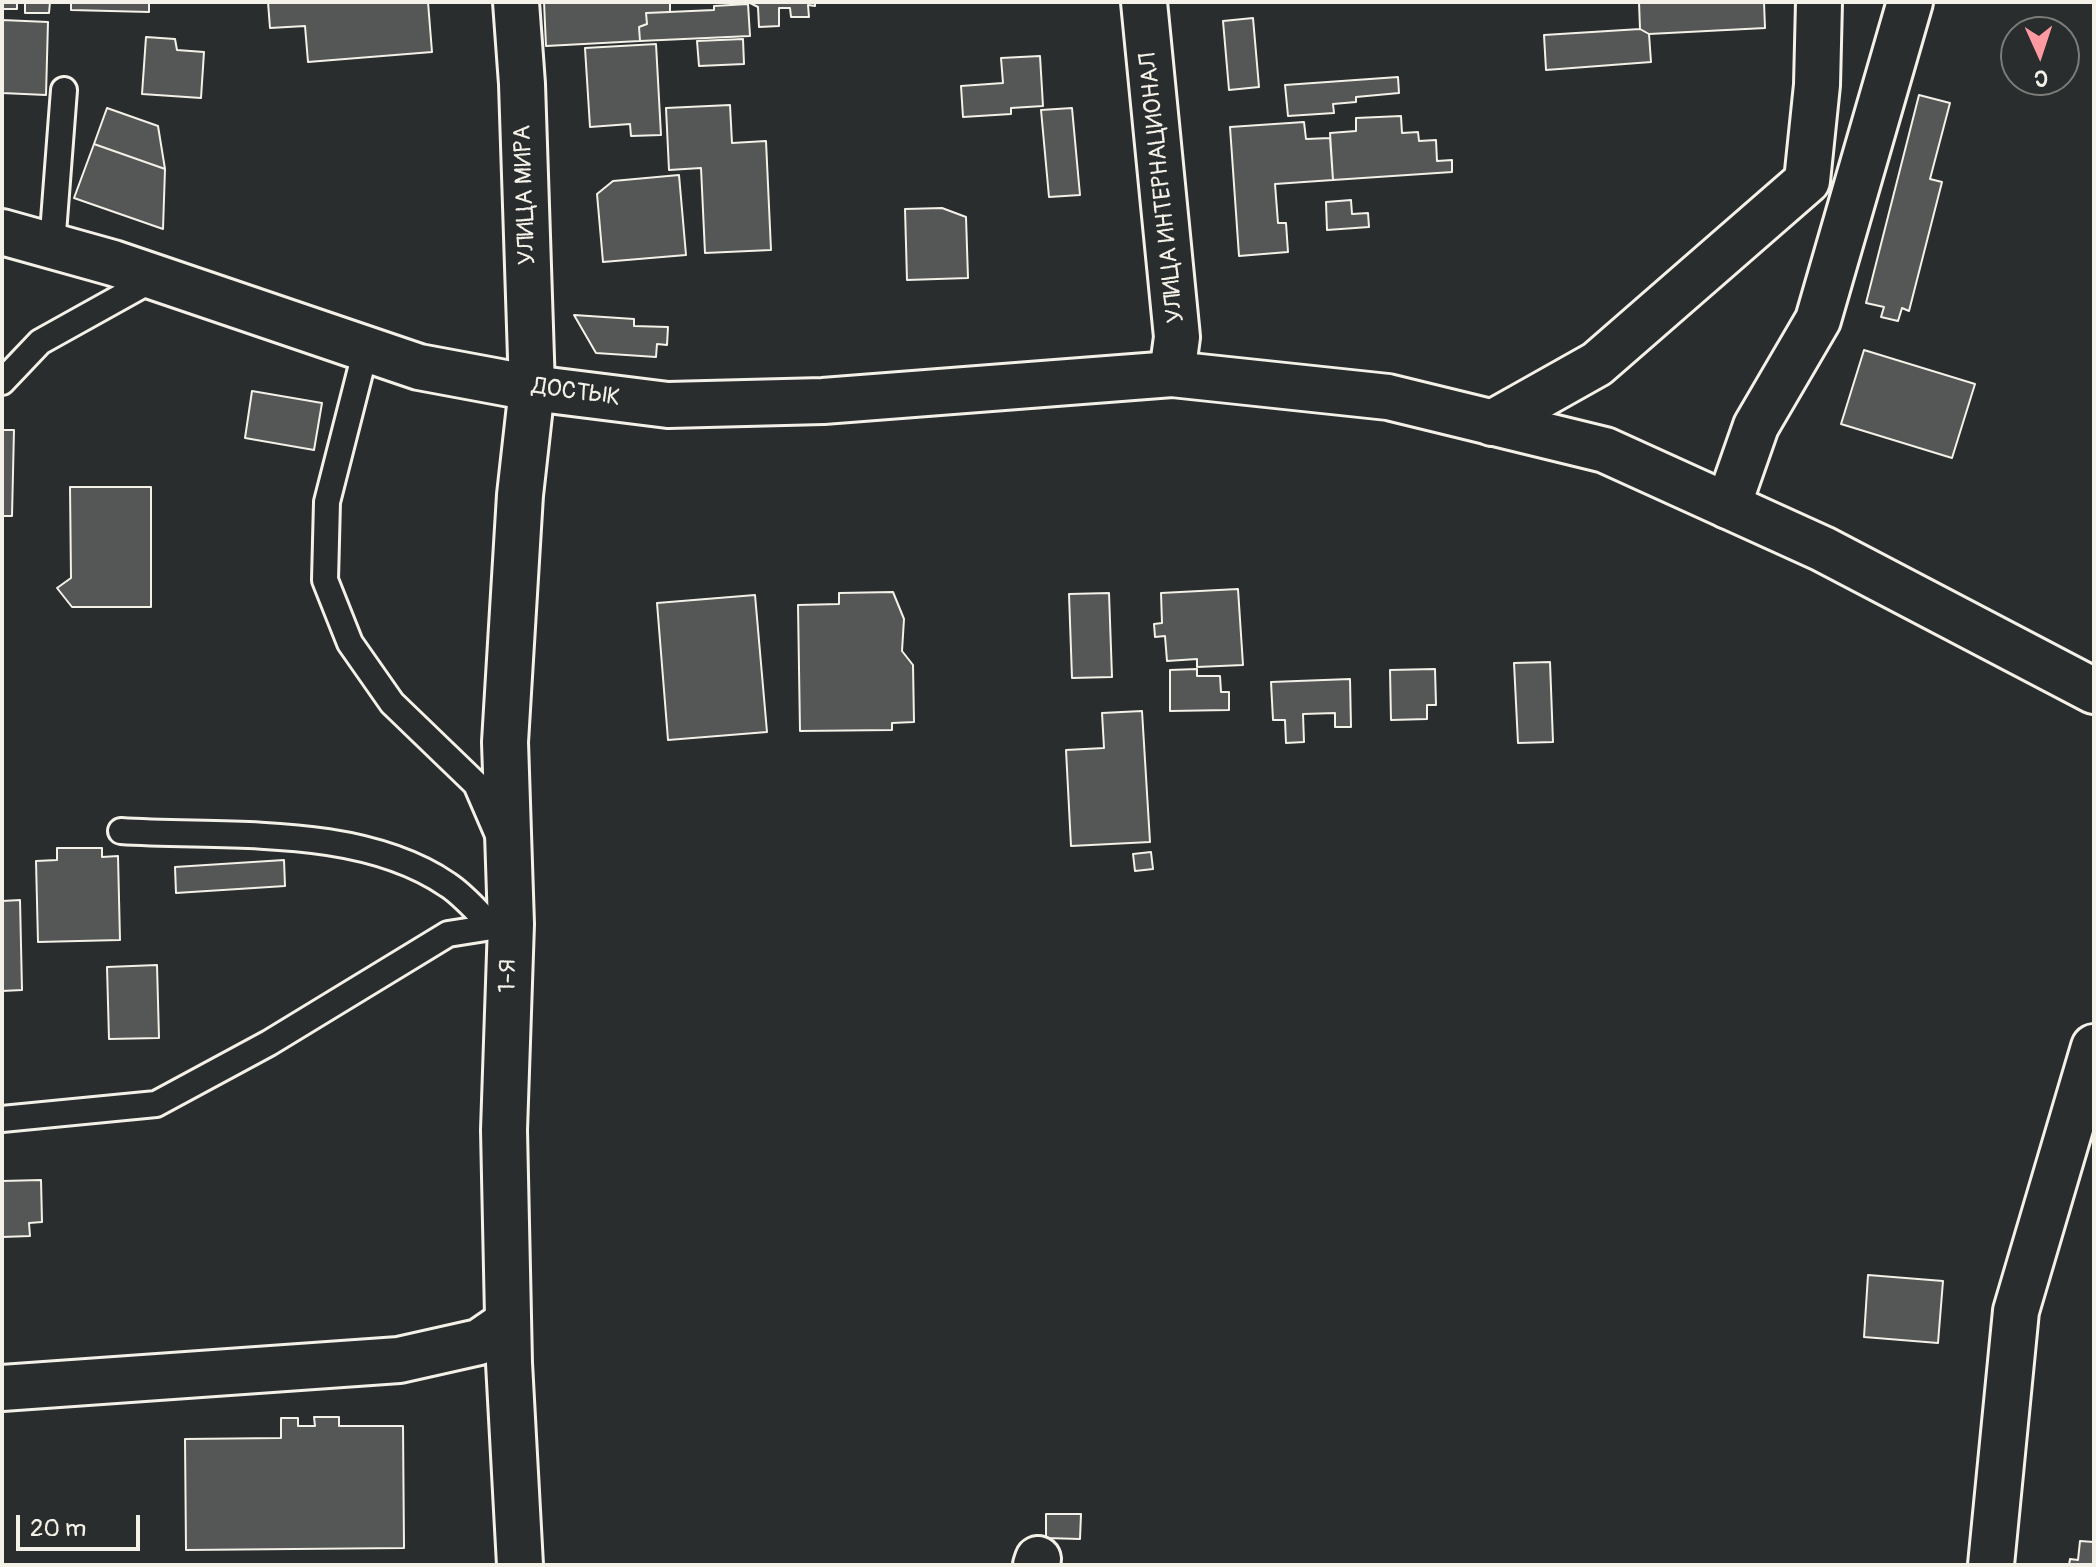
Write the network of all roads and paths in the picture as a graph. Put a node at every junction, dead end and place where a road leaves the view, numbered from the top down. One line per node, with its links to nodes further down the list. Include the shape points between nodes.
1 (516, 2): 12 (street, УЛИЦА МИРА)
2 (1144, 2): 10 (street, УЛИЦА ИНТЕРНАЦИОНАЛ, via 1177,337)
3 (1819, 2): 13 (street, via 1807,181 1597,364)
4 (1910, 2): 14 (street, via 1818,320 1756,426)
5 (64, 90): 7 (lane)
6 (2, 232): 7 (street, ДОСТЫК)
7 (52, 246): 8 (street, ДОСТЫК)
8 (155, 278): 9 (street, ДОСТЫК); 11 (lane, via 40,342)
9 (366, 349): 12 (street, ДОСТЫК, via 419,367); 17 (lane, via 327,502 325,580 350,643 392,703 476,784)
10 (1172, 374): 12 (street, ДОСТЫК, via 823,401 668,405); 13 (street, ДОСТЫК, via 1388,397)
11 (2, 382)
12 (532, 388): 17 (street, 1-Я, via 505,742)
13 (1492, 423): 14 (street, ДОСТЫК, via 1605,450)
14 (1728, 506): 15 (street, ДОСТЫК, via 1823,549)
15 (2094, 691)
16 (121, 831): 18 (lane, via 277,837 376,850 449,885)
17 (509, 859): 18 (street, 1-Я)
18 (502, 926): 20 (lane, via 448,934 269,1043 156,1104); 22 (street, 1-Я)
19 (2094, 1047): 21 (street)
20 (2, 1119)
21 (2081, 1141): 25 (street, via 2016,1311)
22 (508, 1322): 23 (street, via 479,1342 399,1360); 24 (street, 1-Я)
23 (2, 1388)
24 (520, 1565)
25 (1991, 1565)

